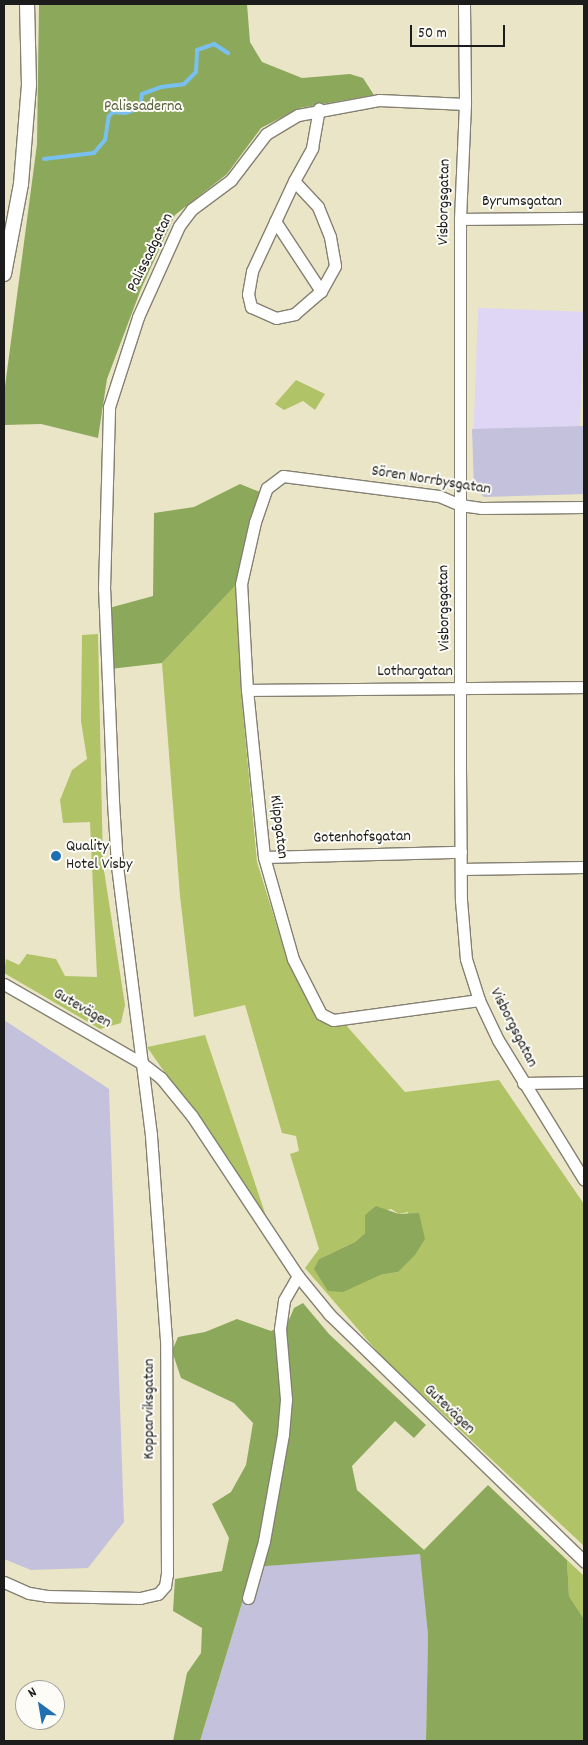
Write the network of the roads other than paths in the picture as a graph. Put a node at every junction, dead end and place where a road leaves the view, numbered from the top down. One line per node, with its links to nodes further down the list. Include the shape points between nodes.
1 (27, 4): 9 (street, via 28,85 21,184)
2 (464, 4): 3 (street, Visborgsgatan)
3 (465, 104): 4 (street, Palissadgatan, via 379,100); 7 (street, Visborgsgatan)
4 (319, 109): 5 (street, via 312,148); 23 (street, Palissadgatan, via 298,115 266,134 231,180 192,209 180,226 138,317 109,407 104,589 117,864)
5 (294, 181): 8 (street); 10 (street, via 318,207 330,237 335,266)
6 (584, 218): 7 (street, Byrumsgatan)
7 (460, 219): 12 (street, Visborgsgatan)
8 (275, 221): 10 (street); 10 (street, via 252,271 248,294 252,307 276,318 295,314)
9 (4, 274)
10 (321, 291)
11 (275, 480): 12 (street, Sören Norrbysgatan, via 283,476 439,496); 16 (street, Klippgatan, via 267,488 255,522 241,584)
12 (460, 505): 13 (street, Sören Norrbysgatan, via 481,508); 15 (street, Visborgsgatan)
13 (584, 507)
14 (584, 687): 15 (street, Lothargatan)
15 (462, 688): 16 (street, Lothargatan); 17 (street, Visborgsgatan)
16 (246, 690): 18 (street, Klippgatan)
17 (461, 852): 18 (street, Gotenhofsgatan); 20 (street, Visborgsgatan)
18 (264, 857): 22 (street, Klippgatan, via 293,959 321,1014 333,1020)
19 (584, 867): 20 (street)
20 (460, 869): 22 (street, Visborgsgatan, via 466,959)
21 (4, 984): 23 (street, Gutevägen)
22 (479, 1000): 25 (street, Visborgsgatan)
23 (143, 1064): 27 (street, Gutevägen, via 183,1104); 29 (street, Kopparviksgatan, via 166,1348 165,1586 158,1594 140,1598 47,1596)
24 (584, 1082): 25 (street)
25 (523, 1083): 26 (street, Visborgsgatan)
26 (584, 1180)
27 (298, 1276): 28 (street, Gutevägen, via 374,1360); 30 (street, via 284,1300 280,1329 286,1399 283,1434 264,1541)
28 (584, 1561)
29 (4, 1582)
30 (248, 1598)

